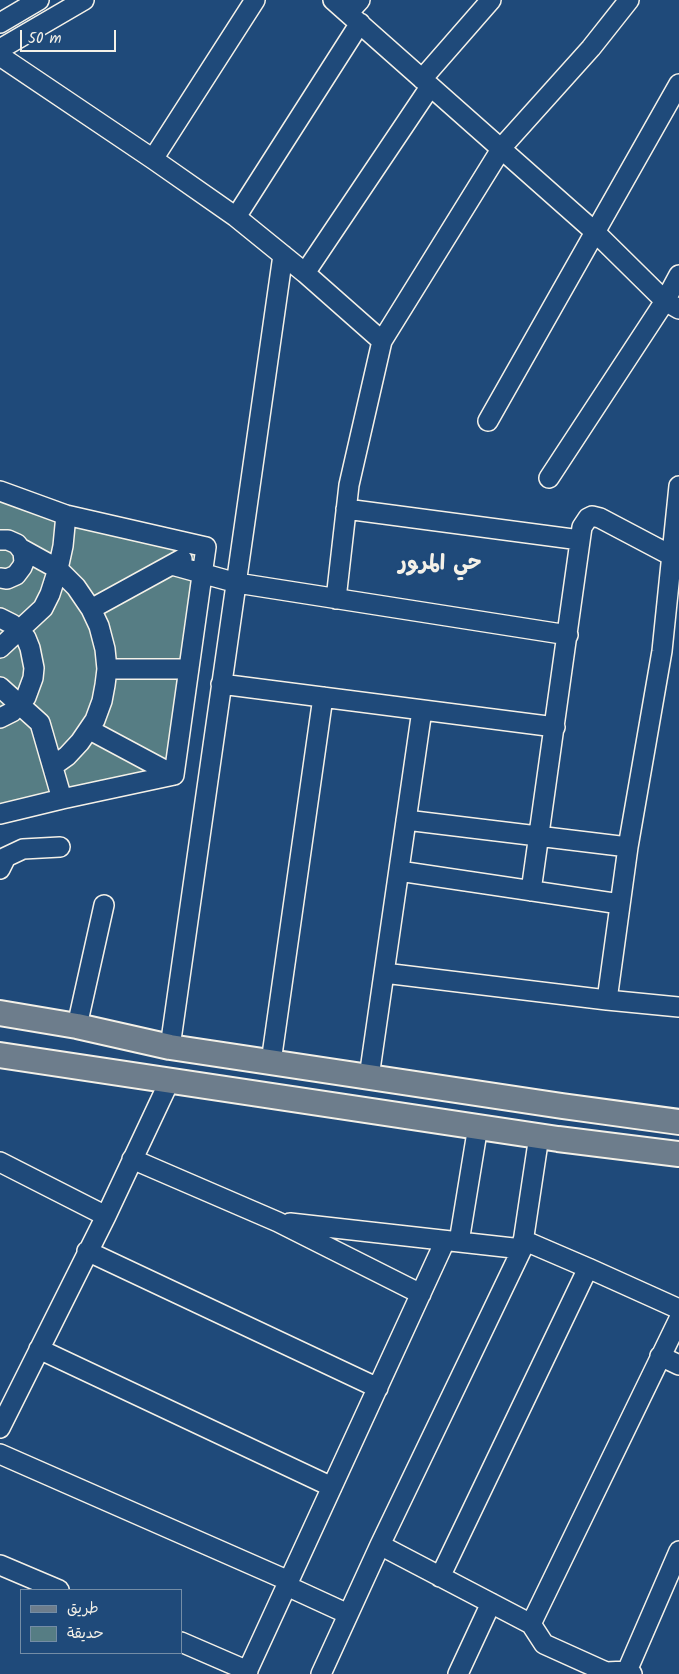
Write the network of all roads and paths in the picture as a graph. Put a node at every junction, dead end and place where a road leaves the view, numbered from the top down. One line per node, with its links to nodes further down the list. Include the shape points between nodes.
1 (39, 0): 8 (street)
2 (84, 0): 9 (street)
3 (255, 0): 14 (street)
4 (333, 0): 7 (street)
5 (490, 0): 11 (street)
6 (629, 0): 13 (street)
7 (356, 12): 11 (street); 15 (street)
8 (0, 23)
9 (0, 49)
10 (0, 56): 14 (street)
11 (426, 83): 13 (street); 18 (street)
12 (679, 84): 16 (street)
13 (501, 150): 16 (street); 21 (street)
14 (153, 159): 15 (street)
15 (236, 217): 17 (street)
16 (595, 232): 20 (street); 22 (street)
17 (283, 255): 18 (street); 37 (street)
18 (305, 273): 21 (street)
19 (679, 275): 20 (street)
20 (672, 305): 23 (street)
21 (382, 341): 26 (street)
22 (488, 421)
23 (549, 478)
24 (679, 486): 32 (street)
25 (5, 498): 27 (street)
26 (346, 509): 29 (street); 38 (street)
27 (66, 515): 30 (street); 34 (street)
28 (1, 538): 31 (street)
29 (580, 540): 32 (street, via 582,527 592,516); 42 (street)
30 (206, 547): 33 (street); 35 (street)
31 (20, 548): 34 (street); 36 (street, via 24,562 20,571 12,577)
32 (672, 556): 44 (street)
33 (172, 564): 35 (street); 39 (street)
34 (58, 569): 39 (street); 41 (street, via 43,608)
35 (202, 573): 37 (street); 46 (street)
36 (0, 578)
37 (237, 583): 38 (street); 47 (street)
38 (336, 599): 42 (street)
39 (91, 609): 45 (street, via 99,626)
40 (0, 618): 41 (street)
41 (19, 630): 43 (street); 50 (street, via 30,648 34,668 30,688)
42 (568, 635): 53 (street)
43 (0, 648)
44 (671, 652): 62 (street)
45 (107, 669): 46 (street); 54 (street, via 102,701)
46 (189, 669): 56 (street)
47 (220, 684): 49 (street); 73 (street)
48 (0, 687): 50 (street)
49 (323, 697): 51 (street); 75 (street)
50 (19, 706): 52 (street); 55 (street, via 40,723)
51 (422, 710): 53 (street); 59 (street)
52 (0, 718)
53 (555, 727): 60 (street)
54 (90, 730): 55 (street, via 67,756); 56 (street)
55 (53, 766): 57 (street)
56 (174, 775): 57 (street)
57 (62, 799): 58 (street)
58 (0, 814)
59 (406, 820): 60 (street); 64 (street)
60 (539, 836): 62 (street); 65 (street)
61 (60, 847): 63 (street, via 23,849 6,856)
62 (628, 847): 66 (street)
63 (0, 869)
64 (399, 871): 65 (street); 68 (street)
65 (532, 891): 66 (street)
66 (620, 904): 69 (street)
67 (104, 905): 72 (street)
68 (384, 973): 69 (street); 76 (street)
69 (607, 1000): 70 (street)
70 (679, 1007)
71 (0, 1013): 72 (main road)
72 (77, 1026): 73 (main road)
73 (170, 1047): 75 (main road)
74 (0, 1055): 77 (main road)
75 (271, 1062): 76 (main road)
76 (368, 1077): 78 (main road)
77 (170, 1080): 80 (main road); 83 (street)
78 (562, 1106): 79 (main road); 81 (main road)
79 (679, 1122)
80 (478, 1126): 81 (main road); 87 (street)
81 (539, 1136): 82 (main road); 88 (street)
82 (679, 1154)
83 (132, 1160): 85 (street); 86 (street)
84 (0, 1162): 85 (street)
85 (106, 1216): 89 (street)
86 (278, 1222): 87 (street); 91 (street)
87 (452, 1242): 88 (street); 91 (street)
88 (522, 1245): 90 (street); 101 (street)
89 (87, 1251): 94 (street); 97 (street)
90 (588, 1268): 92 (street); 104 (street)
91 (421, 1294): 97 (street)
92 (679, 1309)
93 (679, 1319): 95 (street)
94 (39, 1349): 98 (street); 100 (street)
95 (660, 1356): 96 (street); 109 (street)
96 (679, 1365)
97 (378, 1388): 100 (street)
98 (0, 1428)
99 (0, 1454): 105 (street)
100 (332, 1487): 105 (street)
101 (380, 1545): 104 (street); 108 (street)
102 (679, 1551): 113 (street)
103 (0, 1565): 106 (street)
104 (440, 1577): 107 (street)
105 (288, 1584): 108 (street); 111 (street)
106 (57, 1589)
107 (491, 1603): 109 (street); 115 (street)
108 (348, 1614): 114 (street)
109 (531, 1624): 112 (street, via 544,1644)
110 (182, 1642): 111 (street)
111 (247, 1672)
112 (605, 1673): 113 (street)
113 (630, 1673)
114 (321, 1674)
115 (458, 1674)

